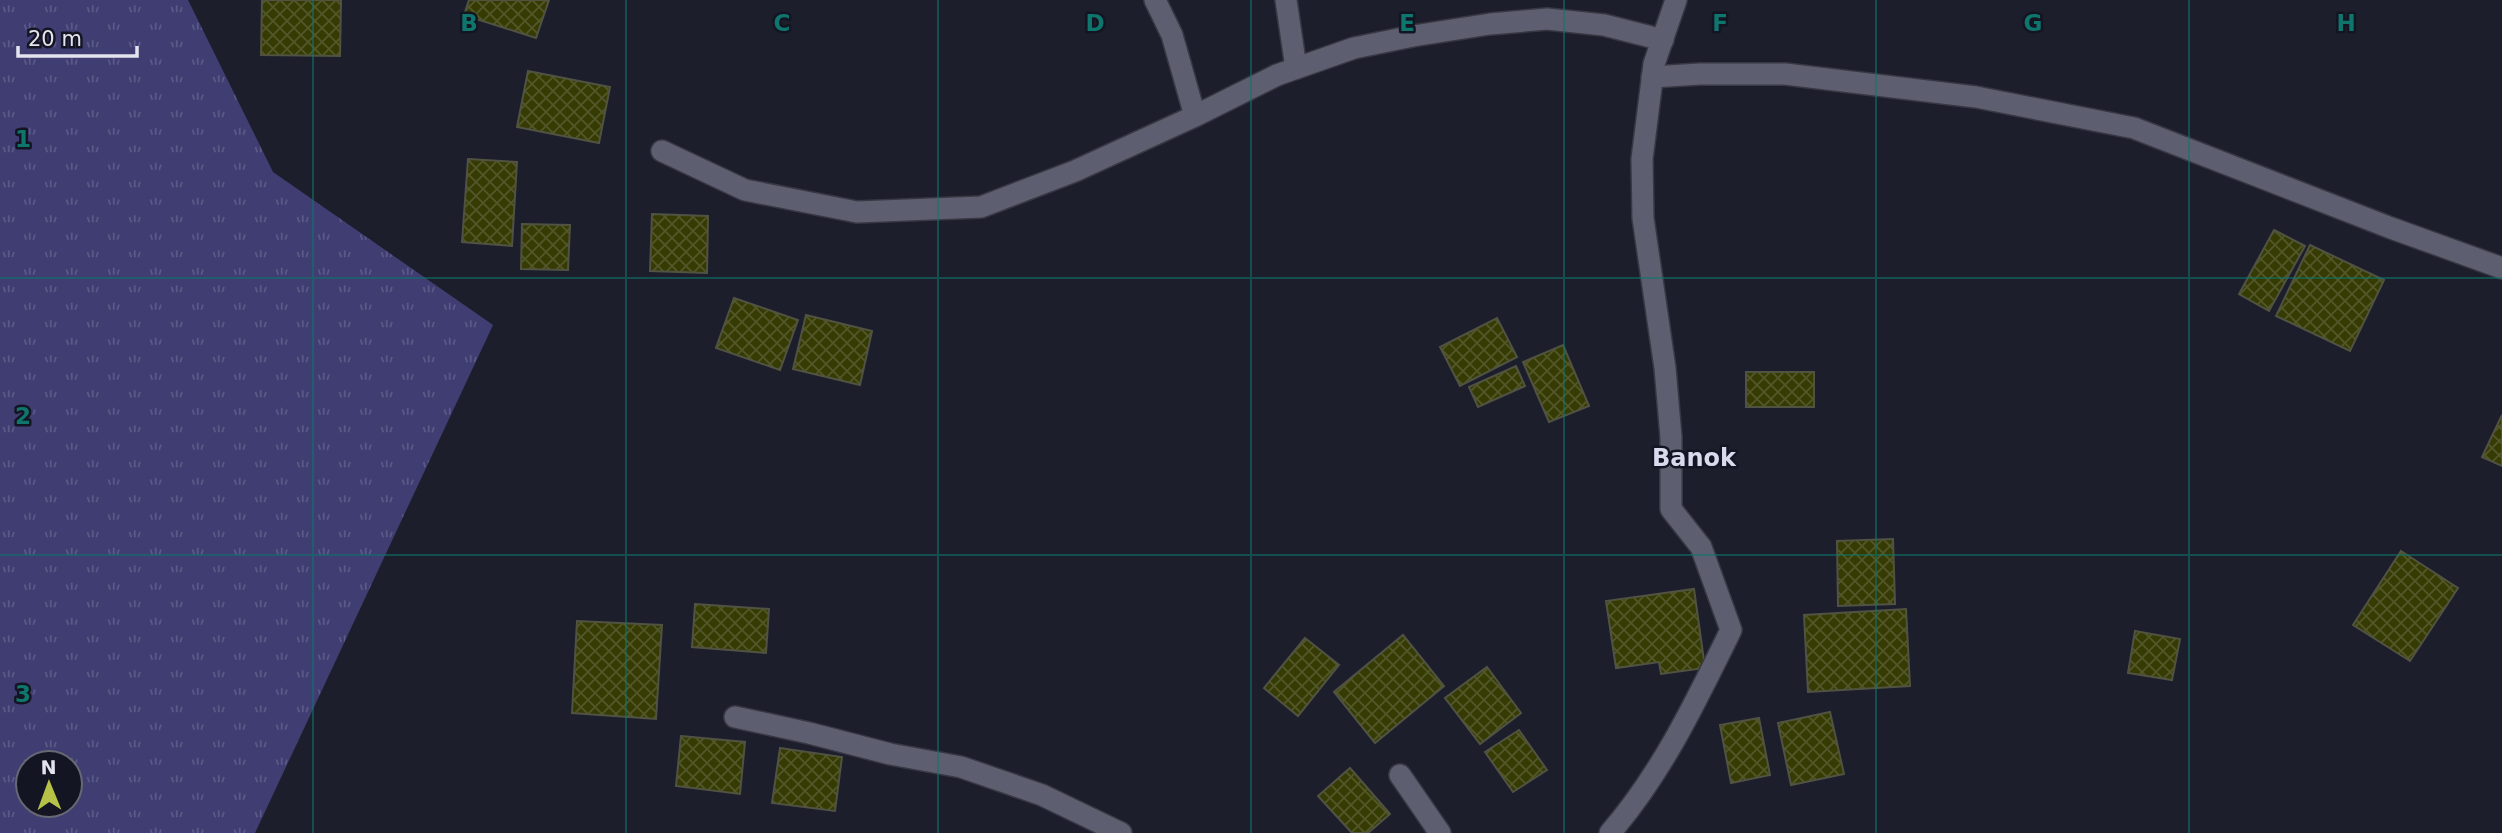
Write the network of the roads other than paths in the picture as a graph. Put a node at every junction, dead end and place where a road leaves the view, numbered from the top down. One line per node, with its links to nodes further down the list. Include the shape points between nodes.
1 (1155, 0): 7 (street, via 1172,34)
2 (1286, 0): 5 (street)
3 (1676, 0): 4 (street)
4 (1663, 40): 5 (street, via 1604,25 1546,19 1413,36 1354,48); 6 (street)
5 (1296, 68): 7 (street)
6 (1652, 77): 9 (street, via 1784,74 1976,97 2134,128); 14 (street, via 1642,159 1643,218 1665,368 1671,509 1701,547 1731,630 1685,723)
7 (1195, 116): 8 (street, via 1075,172 981,207 857,212 745,190)
8 (662, 151)
9 (2502, 268)
10 (735, 717): 12 (street, via 961,767 1042,795)
11 (1400, 775): 13 (street)
12 (1121, 833)
13 (1440, 833)
14 (1610, 833)

